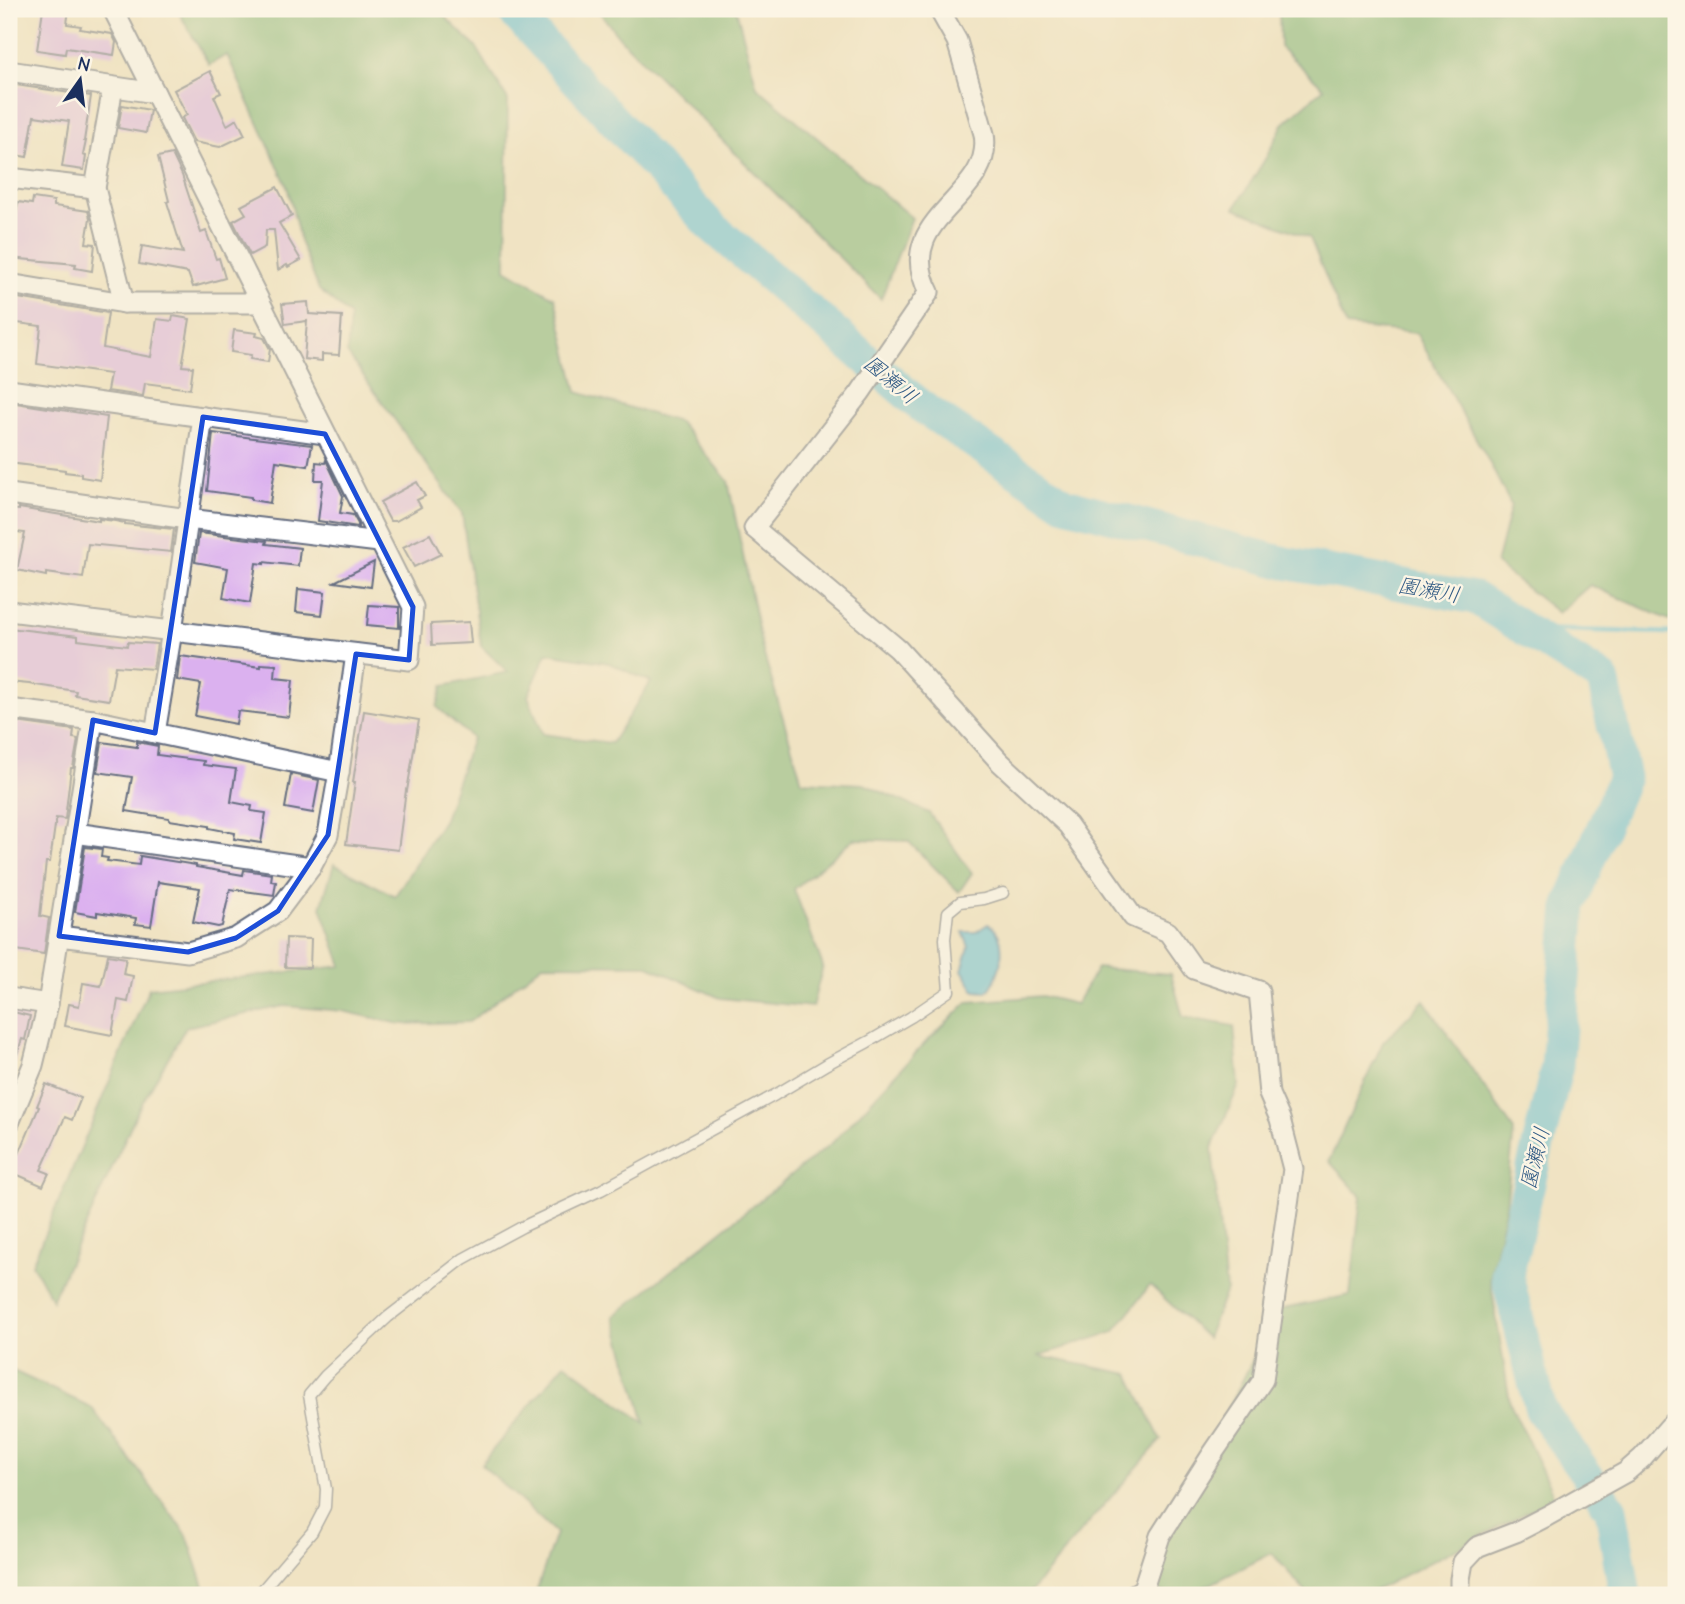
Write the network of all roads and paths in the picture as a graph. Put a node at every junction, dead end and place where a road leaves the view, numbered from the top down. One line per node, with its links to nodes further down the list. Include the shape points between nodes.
1 (113, 9): 5 (street)
2 (939, 9): 33 (street, via 957,41 984,134 984,156 921,247 920,263 929,292 860,393 754,528 898,649 1000,762 1068,825 1133,917 1168,932 1194,969 1259,992 1269,1094 1293,1169 1263,1380 1160,1536 1143,1589)
3 (9, 71): 4 (street)
4 (113, 87): 5 (street); 7 (street)
5 (155, 93): 10 (street)
6 (9, 178): 7 (street)
7 (95, 188): 9 (street)
8 (9, 284): 9 (street)
9 (124, 303): 10 (street)
10 (260, 303): 13 (street)
11 (9, 390): 12 (street)
12 (203, 417): 13 (street); 15 (street)
13 (325, 434): 16 (street)
14 (9, 494): 15 (street)
15 (188, 519): 16 (street); 18 (street)
16 (379, 542): 19 (street, via 413,607 409,660)
17 (9, 611): 18 (street)
18 (172, 631): 19 (street); 22 (street)
19 (356, 654): 23 (street)
20 (9, 709): 21 (street)
21 (93, 720): 22 (street); 24 (street)
22 (155, 733): 23 (street)
23 (339, 772): 25 (street, via 328,835)
24 (75, 833): 25 (street); 27 (street)
25 (311, 867): 27 (street, via 278,911 236,938 188,952)
26 (1003, 893): 32 (lane, via 960,902 948,912 949,991 775,1095 463,1259 388,1317 325,1376 309,1395 326,1507 312,1532)
27 (59, 936): 29 (street)
28 (9, 998): 29 (street)
29 (48, 1004): 30 (street, via 33,1065)
30 (9, 1123)
31 (1676, 1421): 34 (street, via 1626,1472 1516,1532 1477,1547 1464,1562)
32 (258, 1595)
33 (1133, 1595)
34 (1460, 1595)

